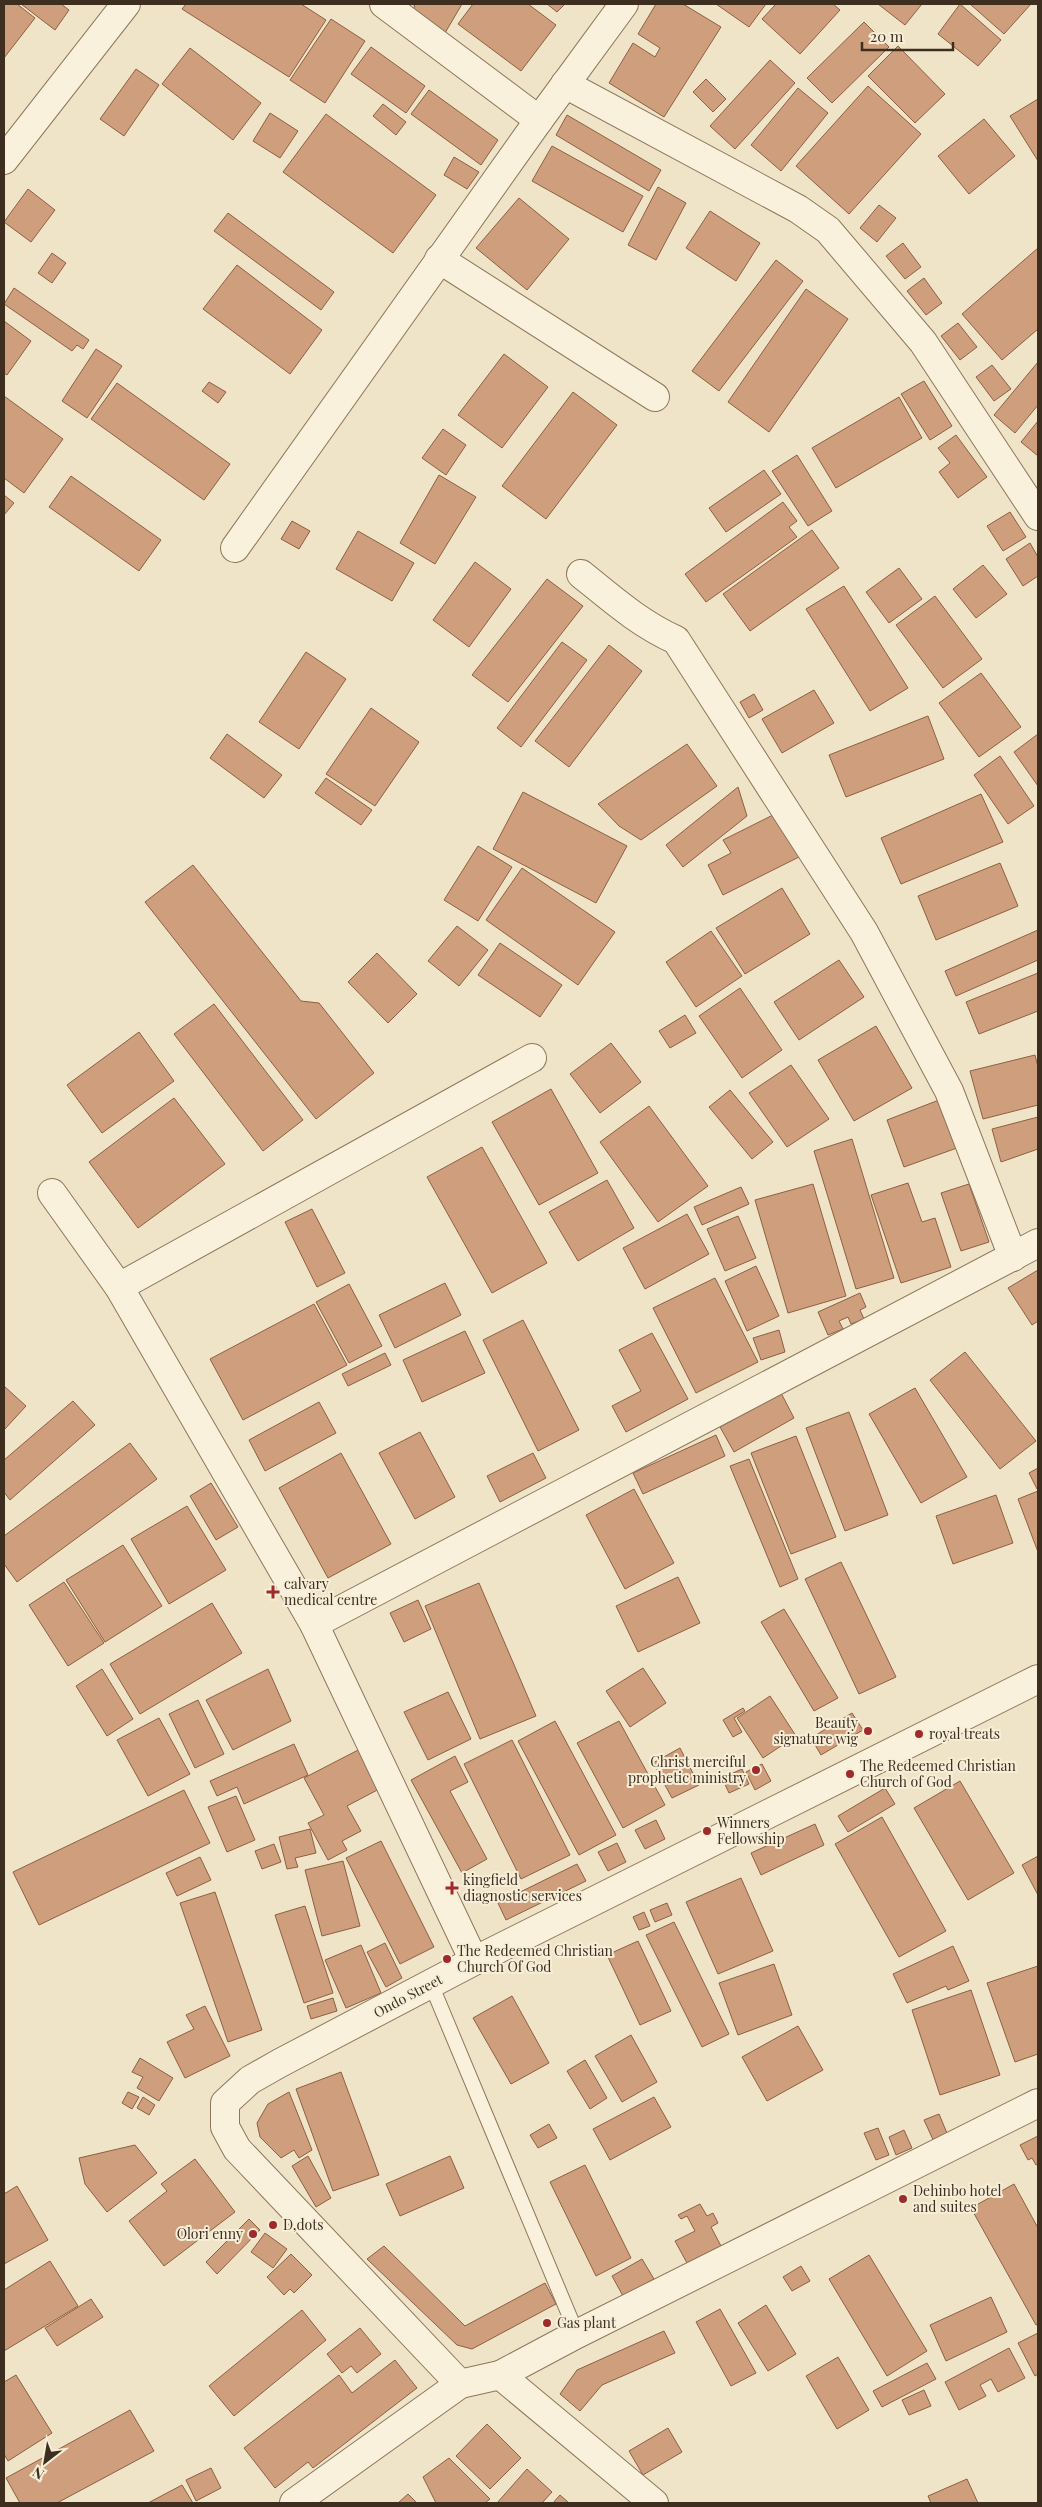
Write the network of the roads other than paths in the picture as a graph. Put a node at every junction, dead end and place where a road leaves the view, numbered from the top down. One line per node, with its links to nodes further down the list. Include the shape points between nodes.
1 (126, 4): 6 (street)
2 (384, 4): 5 (street)
3 (624, 4): 4 (street)
4 (565, 84): 5 (street); 9 (street, via 798,209 828,230 923,342)
5 (538, 120): 7 (street)
6 (4, 160)
7 (439, 259): 8 (street); 10 (street)
8 (655, 398)
9 (1038, 516)
10 (235, 548)
11 (581, 574): 15 (street, via 628,612 676,640 864,932 949,1091)
12 (532, 1058): 16 (street)
13 (52, 1193): 16 (street)
14 (1038, 1243): 15 (street)
15 (1013, 1257): 17 (street)
16 (119, 1287): 17 (street)
17 (314, 1624): 19 (street)
18 (1038, 1679): 19 (street, Ondo Street)
19 (474, 1961): 20 (street, Ondo Street)
20 (431, 1984): 22 (lane); 24 (street, Ondo Street, via 250,2080 225,2103 224,2128 236,2149)
21 (1038, 2103): 22 (street)
22 (577, 2334): 23 (street)
23 (500, 2376): 24 (street); 26 (street)
24 (460, 2384): 25 (street)
25 (294, 2503)
26 (654, 2503)

